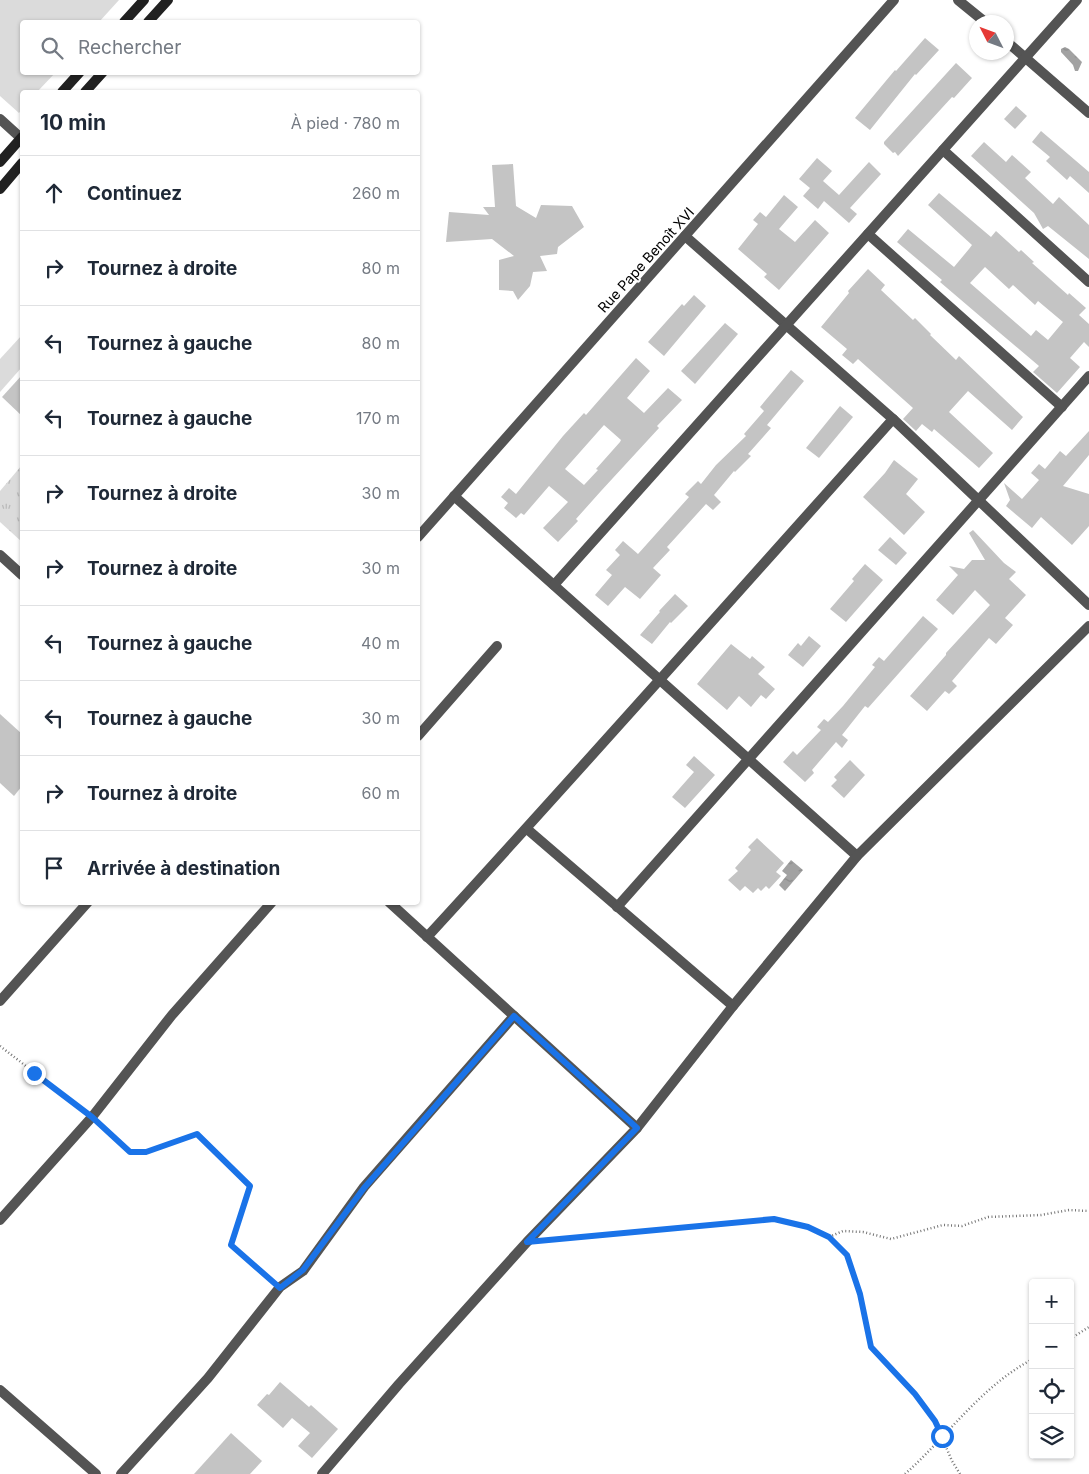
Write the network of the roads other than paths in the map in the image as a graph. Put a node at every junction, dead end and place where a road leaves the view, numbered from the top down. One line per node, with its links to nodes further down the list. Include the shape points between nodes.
1 (144, 0): 7 (main road)
2 (168, 0): 8 (main road)
3 (894, 0): 24 (street, Rue Pape Benoît XVI)
4 (958, 0): 6 (street)
5 (1077, 0): 10 (street)
6 (976, 15)
7 (126, 20)
8 (150, 20)
9 (1014, 47): 10 (street)
10 (1026, 57): 15 (street); 19 (street)
11 (77, 75): 13 (main road)
12 (100, 75): 14 (main road)
13 (64, 90)
14 (88, 90)
15 (1089, 113)
16 (0, 119): 17 (street)
17 (20, 136)
18 (20, 140): 20 (main road)
19 (943, 150): 23 (street); 25 (street)
20 (0, 162)
21 (20, 165): 22 (main road)
22 (0, 189)
23 (868, 234): 26 (street); 28 (street)
24 (685, 236): 26 (street); 30 (street, Rue Pape Benoît XVI)
25 (1089, 282)
26 (787, 325): 29 (street); 35 (street)
27 (1089, 376): 28 (street)
28 (1062, 407): 31 (street)
29 (893, 419): 31 (street); 39 (street)
30 (454, 496): 32 (street, Rue Pape Benoît XVI); 35 (street)
31 (979, 500): 36 (street); 41 (street)
32 (420, 535)
33 (0, 555): 34 (street)
34 (20, 573)
35 (554, 585): 39 (street)
36 (1089, 605)
37 (1089, 626): 43 (street)
38 (496, 646): 40 (street)
39 (659, 679): 41 (street); 42 (street)
40 (420, 734)
41 (749, 759): 43 (street); 47 (street)
42 (527, 829): 47 (street); 48 (street)
43 (857, 856): 50 (street)
44 (85, 905): 49 (street)
45 (269, 905): 53 (street, via 172,1015 92,1117)
46 (392, 905): 48 (street)
47 (617, 907): 50 (street)
48 (427, 938): 51 (street)
49 (0, 1001)
50 (733, 1006): 52 (street)
51 (514, 1016): 52 (street); 56 (street, via 364,1188 303,1270 280,1288 208,1378)
52 (637, 1128): 57 (street, via 527,1242)
53 (0, 1220)
54 (0, 1390): 55 (street)
55 (96, 1474)
56 (121, 1474)
57 (322, 1474)

